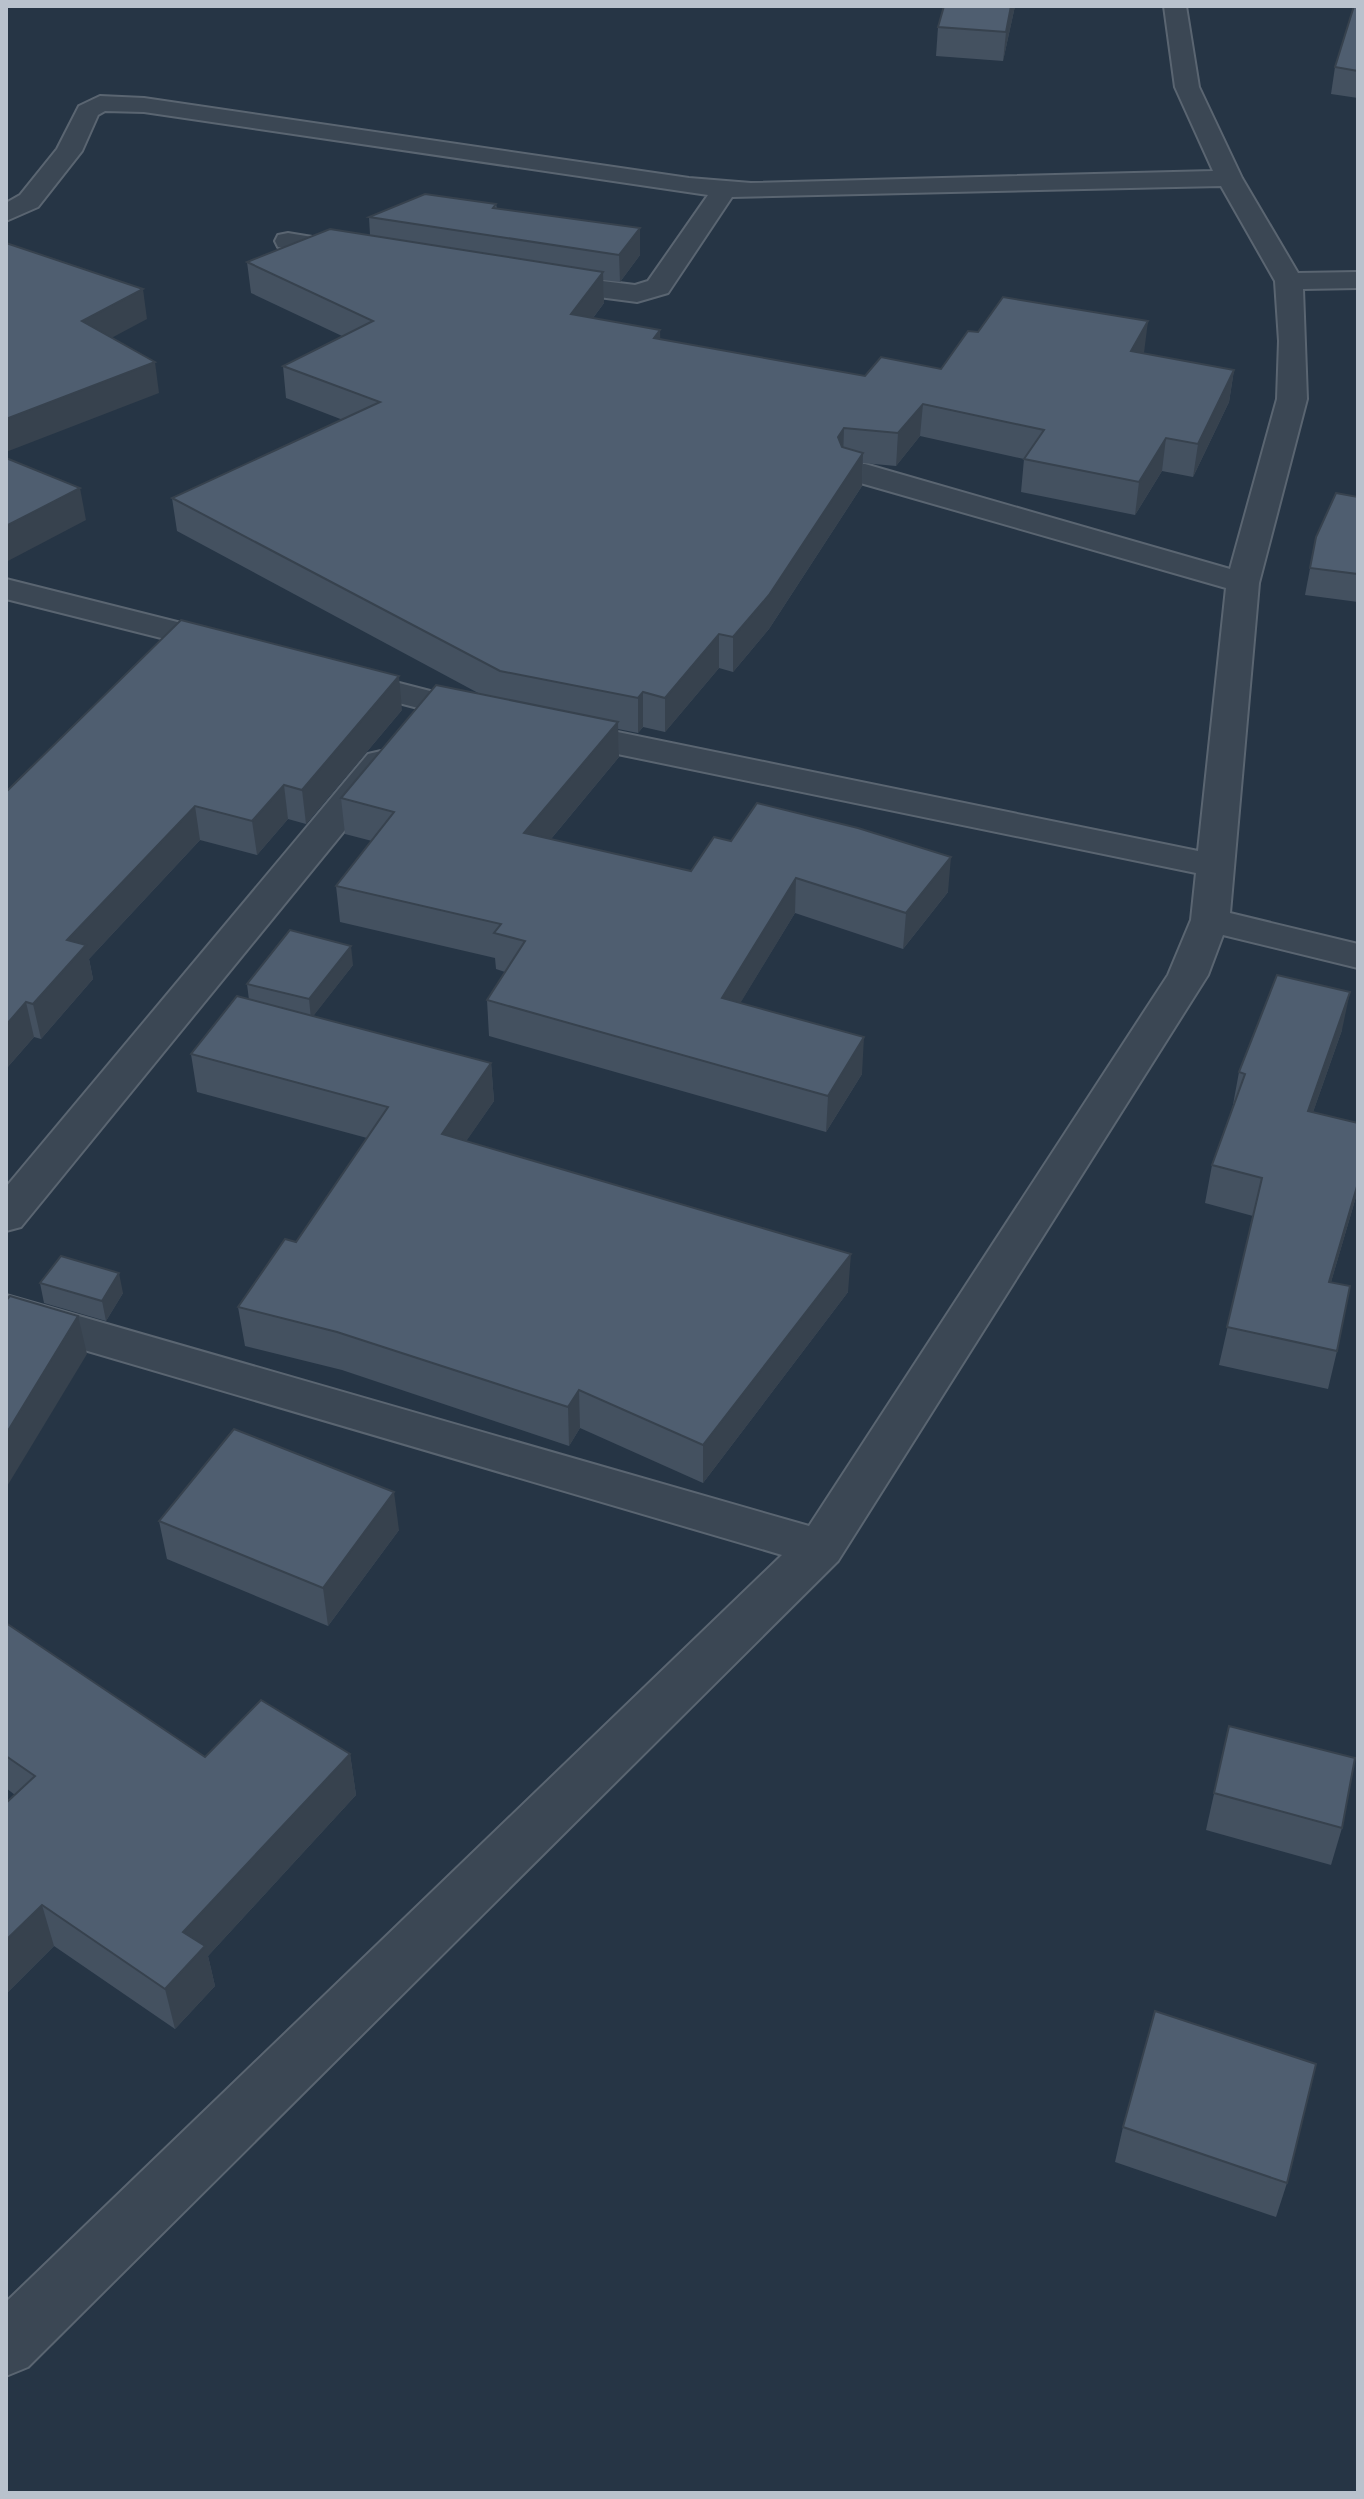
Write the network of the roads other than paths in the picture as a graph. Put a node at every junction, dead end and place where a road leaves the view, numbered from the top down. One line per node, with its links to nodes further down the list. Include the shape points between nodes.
1 (1175, 6): 2 (street, via 1187,87)
2 (1229, 178): 3 (street); 9 (street)
3 (725, 189): 4 (street, via 144,105 100,103 88,111 69,151 29,201); 7 (street, via 658,287 637,294)
4 (6, 213)
5 (288, 241): 6 (street)
6 (382, 256)
7 (524, 279)
8 (1358, 280): 9 (street)
9 (1289, 281): 11 (street, via 1292,399)
10 (854, 471): 11 (street)
11 (1243, 583): 16 (street)
12 (6, 589): 13 (street)
13 (261, 654)
14 (307, 668): 15 (street)
15 (429, 704): 16 (street); 19 (street)
16 (1215, 866): 17 (street)
17 (1210, 920): 18 (street); 21 (street, via 1188,975)
18 (1358, 956)
19 (6, 1216)
20 (6, 1311): 21 (street)
21 (821, 1548): 22 (street)
22 (6, 2345)

